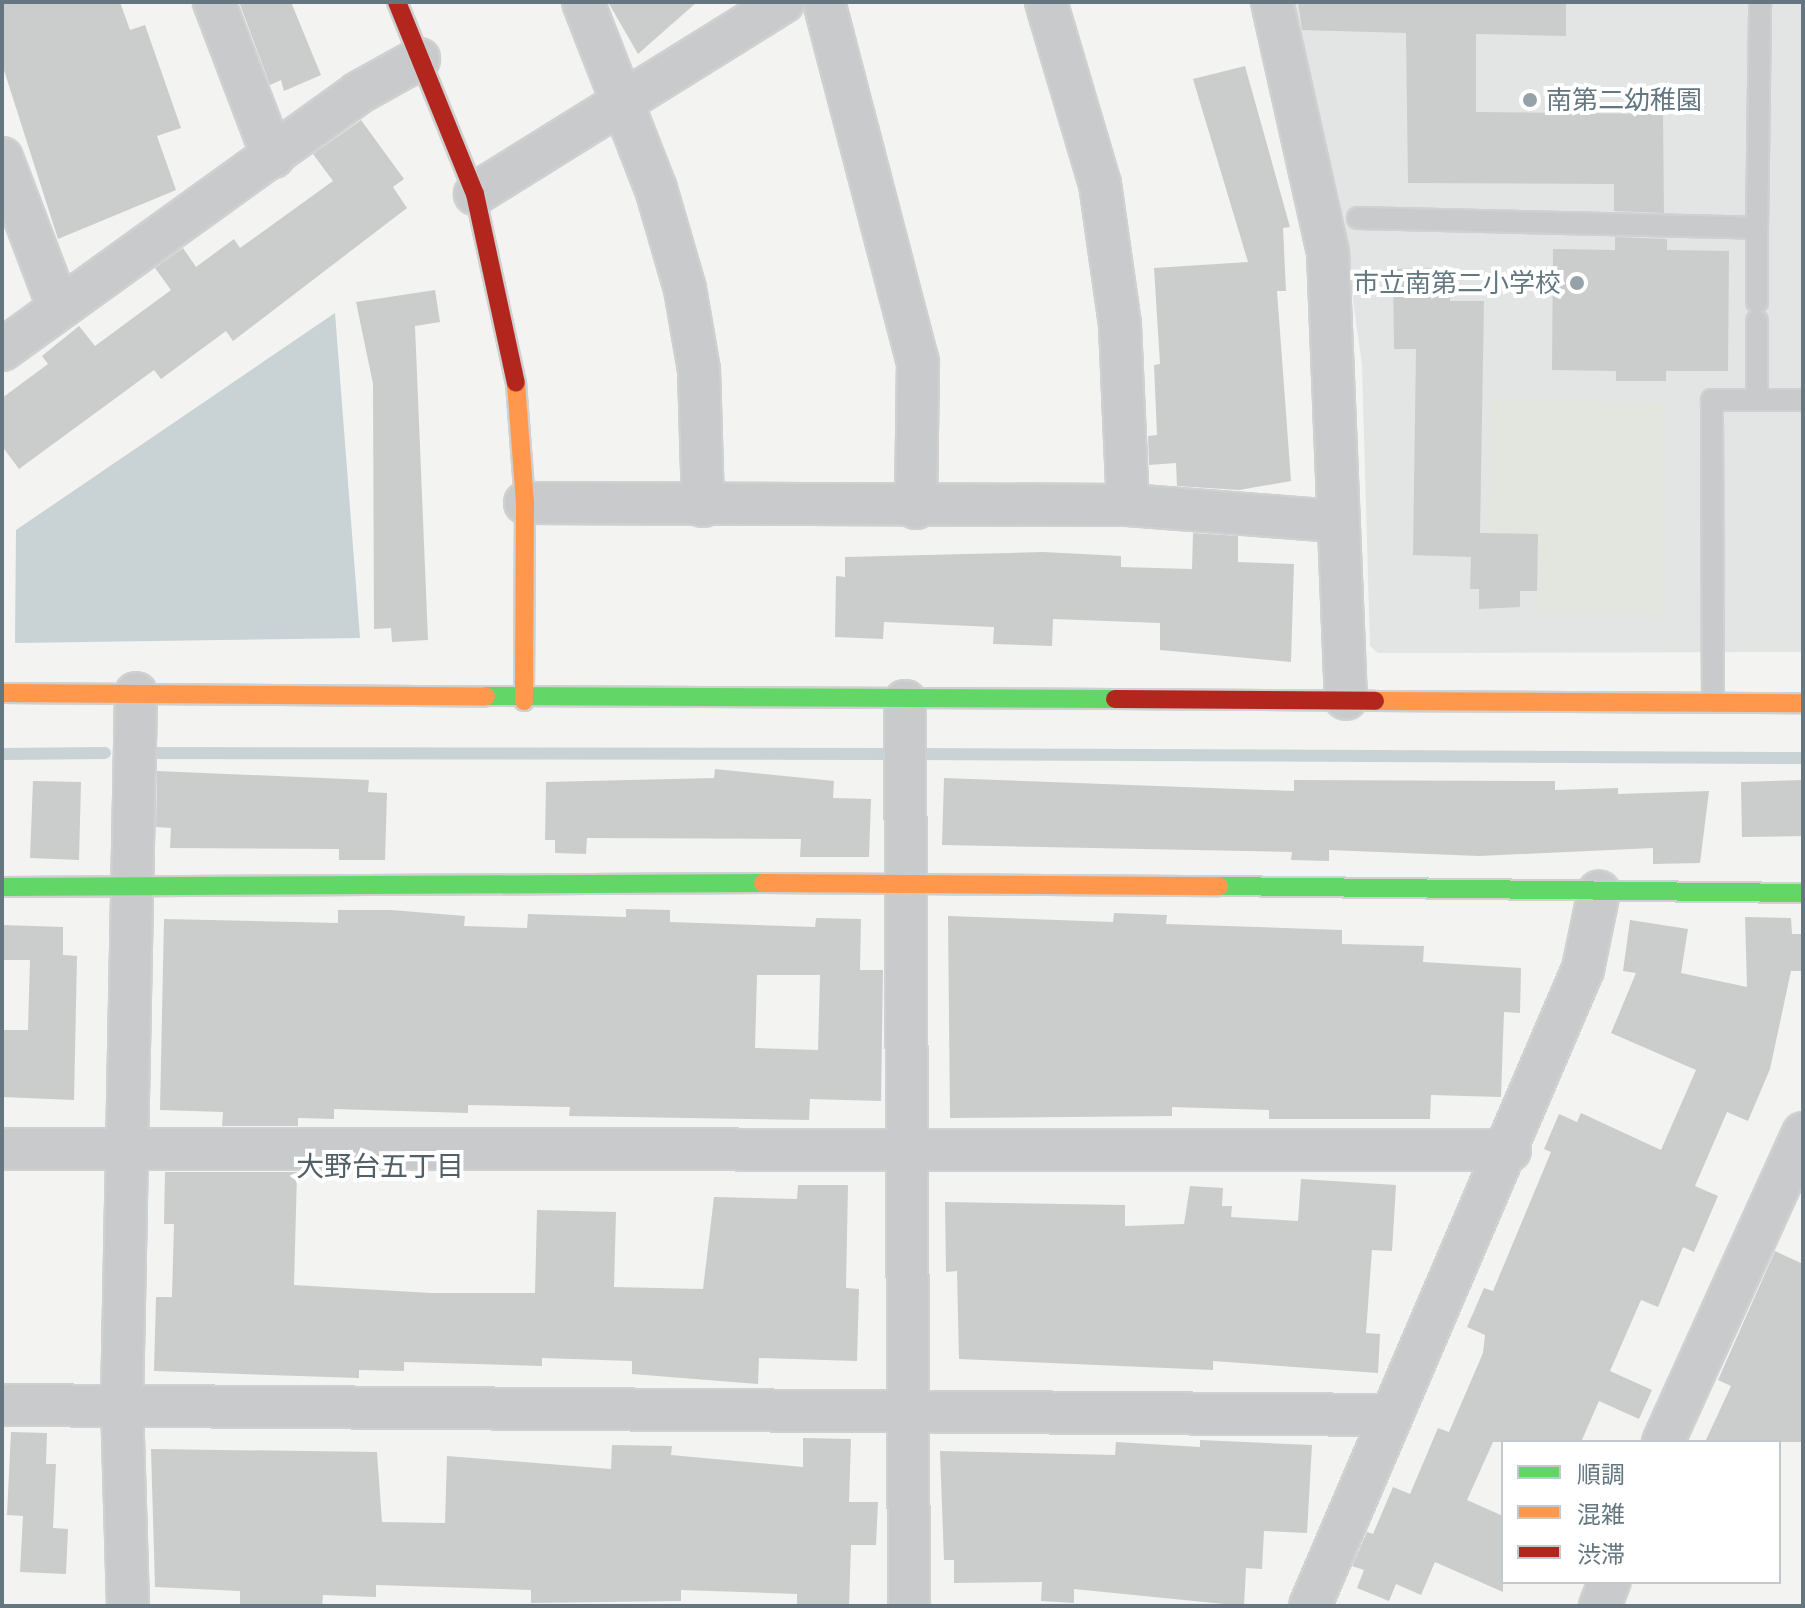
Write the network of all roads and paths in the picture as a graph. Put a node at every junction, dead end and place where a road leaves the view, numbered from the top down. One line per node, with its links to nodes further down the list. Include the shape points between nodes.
1 (214, 2): 11 (street)
2 (397, 2): 9 (street)
3 (583, 2): 10 (street)
4 (783, 2): 10 (street)
5 (824, 2): 23 (street, via 918,362)
6 (1046, 2): 21 (street, via 1100,184 1120,325)
7 (1272, 2): 24 (street, via 1328,253)
8 (1760, 2): 15 (lane)
9 (419, 59): 11 (street); 13 (street)
10 (621, 106): 13 (street); 22 (street, via 656,189 685,289 699,370)
11 (273, 157): 16 (street)
12 (2, 158): 16 (street)
13 (475, 194): 20 (street, via 515,369)
14 (1358, 218): 15 (lane)
15 (1757, 228): 18 (lane)
16 (59, 309): 17 (street)
17 (2, 350)
18 (1757, 400): 19 (lane); 30 (lane, via 1712,400)
19 (1803, 400)
20 (525, 503): 22 (street); 28 (street)
21 (1128, 505): 23 (street); 24 (street)
22 (703, 506): 23 (street)
23 (916, 508)
24 (1338, 521): 27 (street)
25 (2, 693): 26 (street)
26 (136, 693): 28 (street); 33 (street)
27 (1346, 699): 29 (street); 30 (street)
28 (524, 701): 29 (street)
29 (905, 701): 32 (street)
30 (1713, 702): 31 (street)
31 (1803, 703)
32 (909, 882): 33 (street); 35 (street); 39 (street)
33 (130, 883): 34 (street); 40 (street)
34 (2, 887)
35 (1599, 892): 36 (street); 41 (street, via 1583,969)
36 (1803, 893)
37 (1803, 1133): 46 (street)
38 (2, 1149): 40 (street)
39 (909, 1149): 40 (street); 41 (street); 44 (street)
40 (130, 1150): 42 (street)
41 (1510, 1150): 45 (street)
42 (122, 1404): 43 (street); 44 (street); 48 (street)
43 (2, 1405)
44 (913, 1414): 45 (street); 49 (street)
45 (1389, 1415): 50 (street)
46 (1664, 1440)
47 (1608, 1584): 51 (street)
48 (128, 1606)
49 (909, 1606)
50 (1310, 1606)
51 (1600, 1606)

